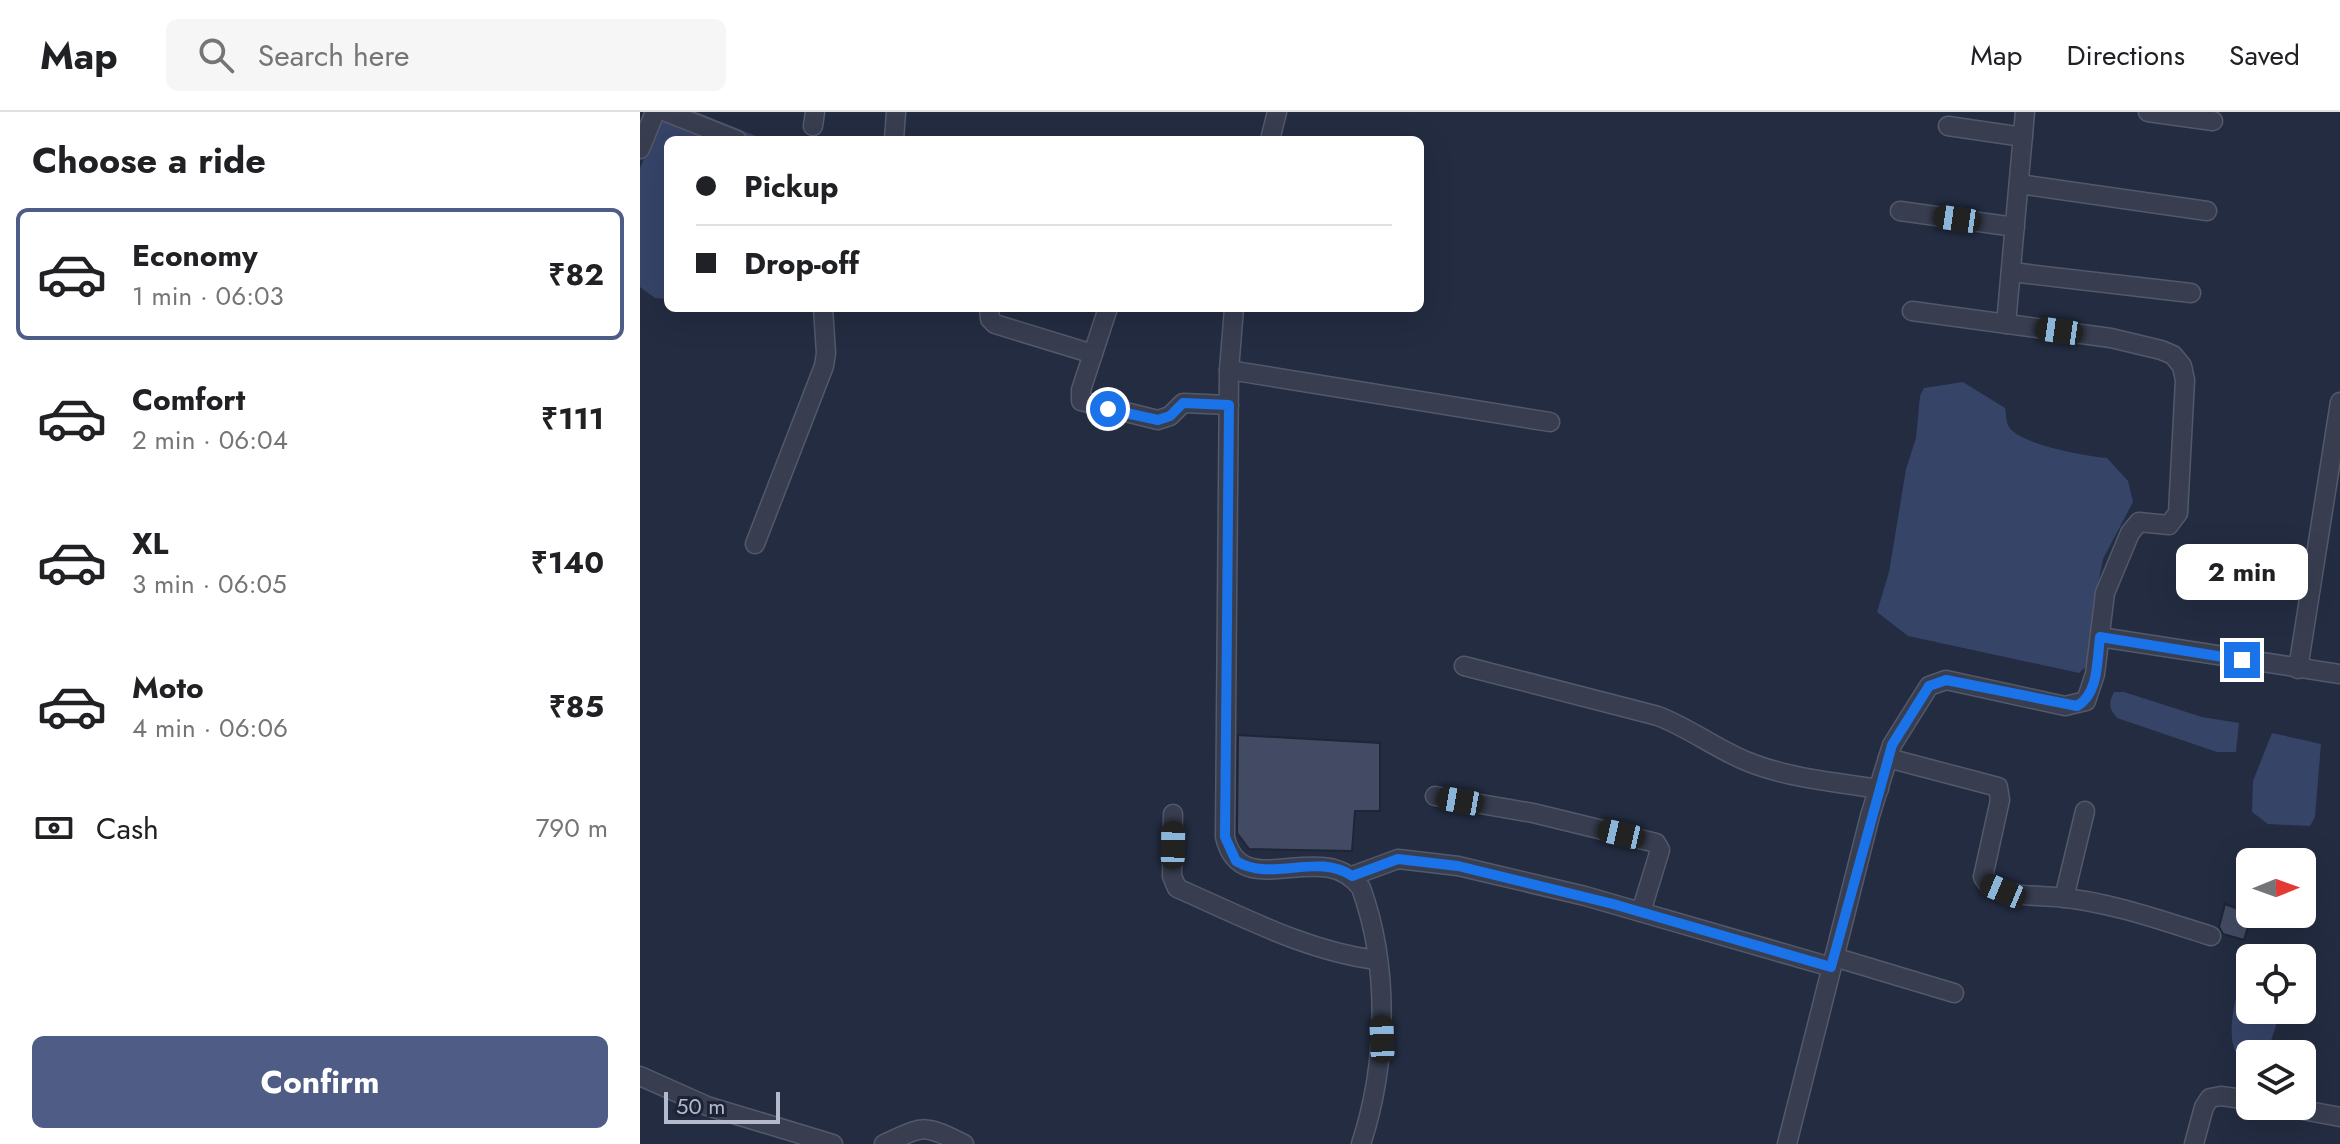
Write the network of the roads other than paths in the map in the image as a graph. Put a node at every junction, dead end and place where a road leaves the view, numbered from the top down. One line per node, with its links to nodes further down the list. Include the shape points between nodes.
1 (655, 112): 13 (street)
2 (666, 112): 9 (street)
3 (896, 112): 10 (street)
4 (1277, 112): 11 (street)
5 (2025, 112): 12 (street)
6 (2148, 112): 7 (street)
7 (2213, 121)
8 (1948, 126): 12 (street)
9 (727, 136)
10 (894, 136)
11 (1271, 136)
12 (2023, 137): 14 (street)
13 (640, 149)
14 (2019, 184): 16 (street); 17 (street)
15 (1900, 211): 17 (street)
16 (2207, 211)
17 (2015, 227): 18 (street)
18 (2011, 272): 19 (street); 25 (street)
19 (2191, 293)
20 (1912, 311): 25 (street)
21 (823, 312): 32 (street, via 824,366)
22 (989, 312): 26 (street, via 995,324)
23 (1107, 312): 26 (street)
24 (1234, 312): 27 (street)
25 (2006, 324): 33 (street, via 2111,338 2161,350 2182,366 2178,513 2169,525 2135,526 2105,593)
26 (1093, 354): 29 (street, via 1080,396 1086,404 1158,420 1183,403)
27 (1229, 370): 29 (street); 30 (street)
28 (2340, 402): 31 (street)
29 (1229, 405): 42 (street, via 1228,850 1236,861 1259,870 1322,866)
30 (1550, 422)
31 (2334, 492): 35 (street)
32 (755, 544)
33 (2100, 637): 35 (street); 37 (street, via 2086,701 2065,706 1937,680)
34 (1464, 666): 38 (street, via 1658,716 1719,749 1784,773)
35 (2298, 669): 36 (street)
36 (2340, 674)
37 (1888, 758): 38 (street); 43 (street, via 1998,787 2000,800 1983,877 1987,884 2003,891)
38 (1879, 789): 47 (street)
39 (1435, 796): 44 (street, via 1656,843 1660,850)
40 (2085, 811): 43 (street)
41 (1173, 814): 46 (street, via 1172,876 1177,888 1286,936)
42 (1352, 876): 44 (street, via 1398,859 1423,860); 46 (street, via 1367,904)
43 (2064, 898): 45 (street, via 2108,904)
44 (1641, 912): 47 (street)
45 (2211, 936)
46 (1376, 960): 56 (street, via 1382,1039 1378,1080)
47 (1832, 962): 48 (street); 57 (street)
48 (1954, 993)
49 (640, 1076): 53 (street, via 707,1106)
50 (2236, 1098): 58 (street, via 2210,1098)
51 (2316, 1113): 52 (street)
52 (2340, 1117)
53 (833, 1144)
54 (884, 1144): 55 (street, via 919,1129)
55 (964, 1144)
56 (1361, 1144)
57 (1787, 1144)
58 (2194, 1144)

